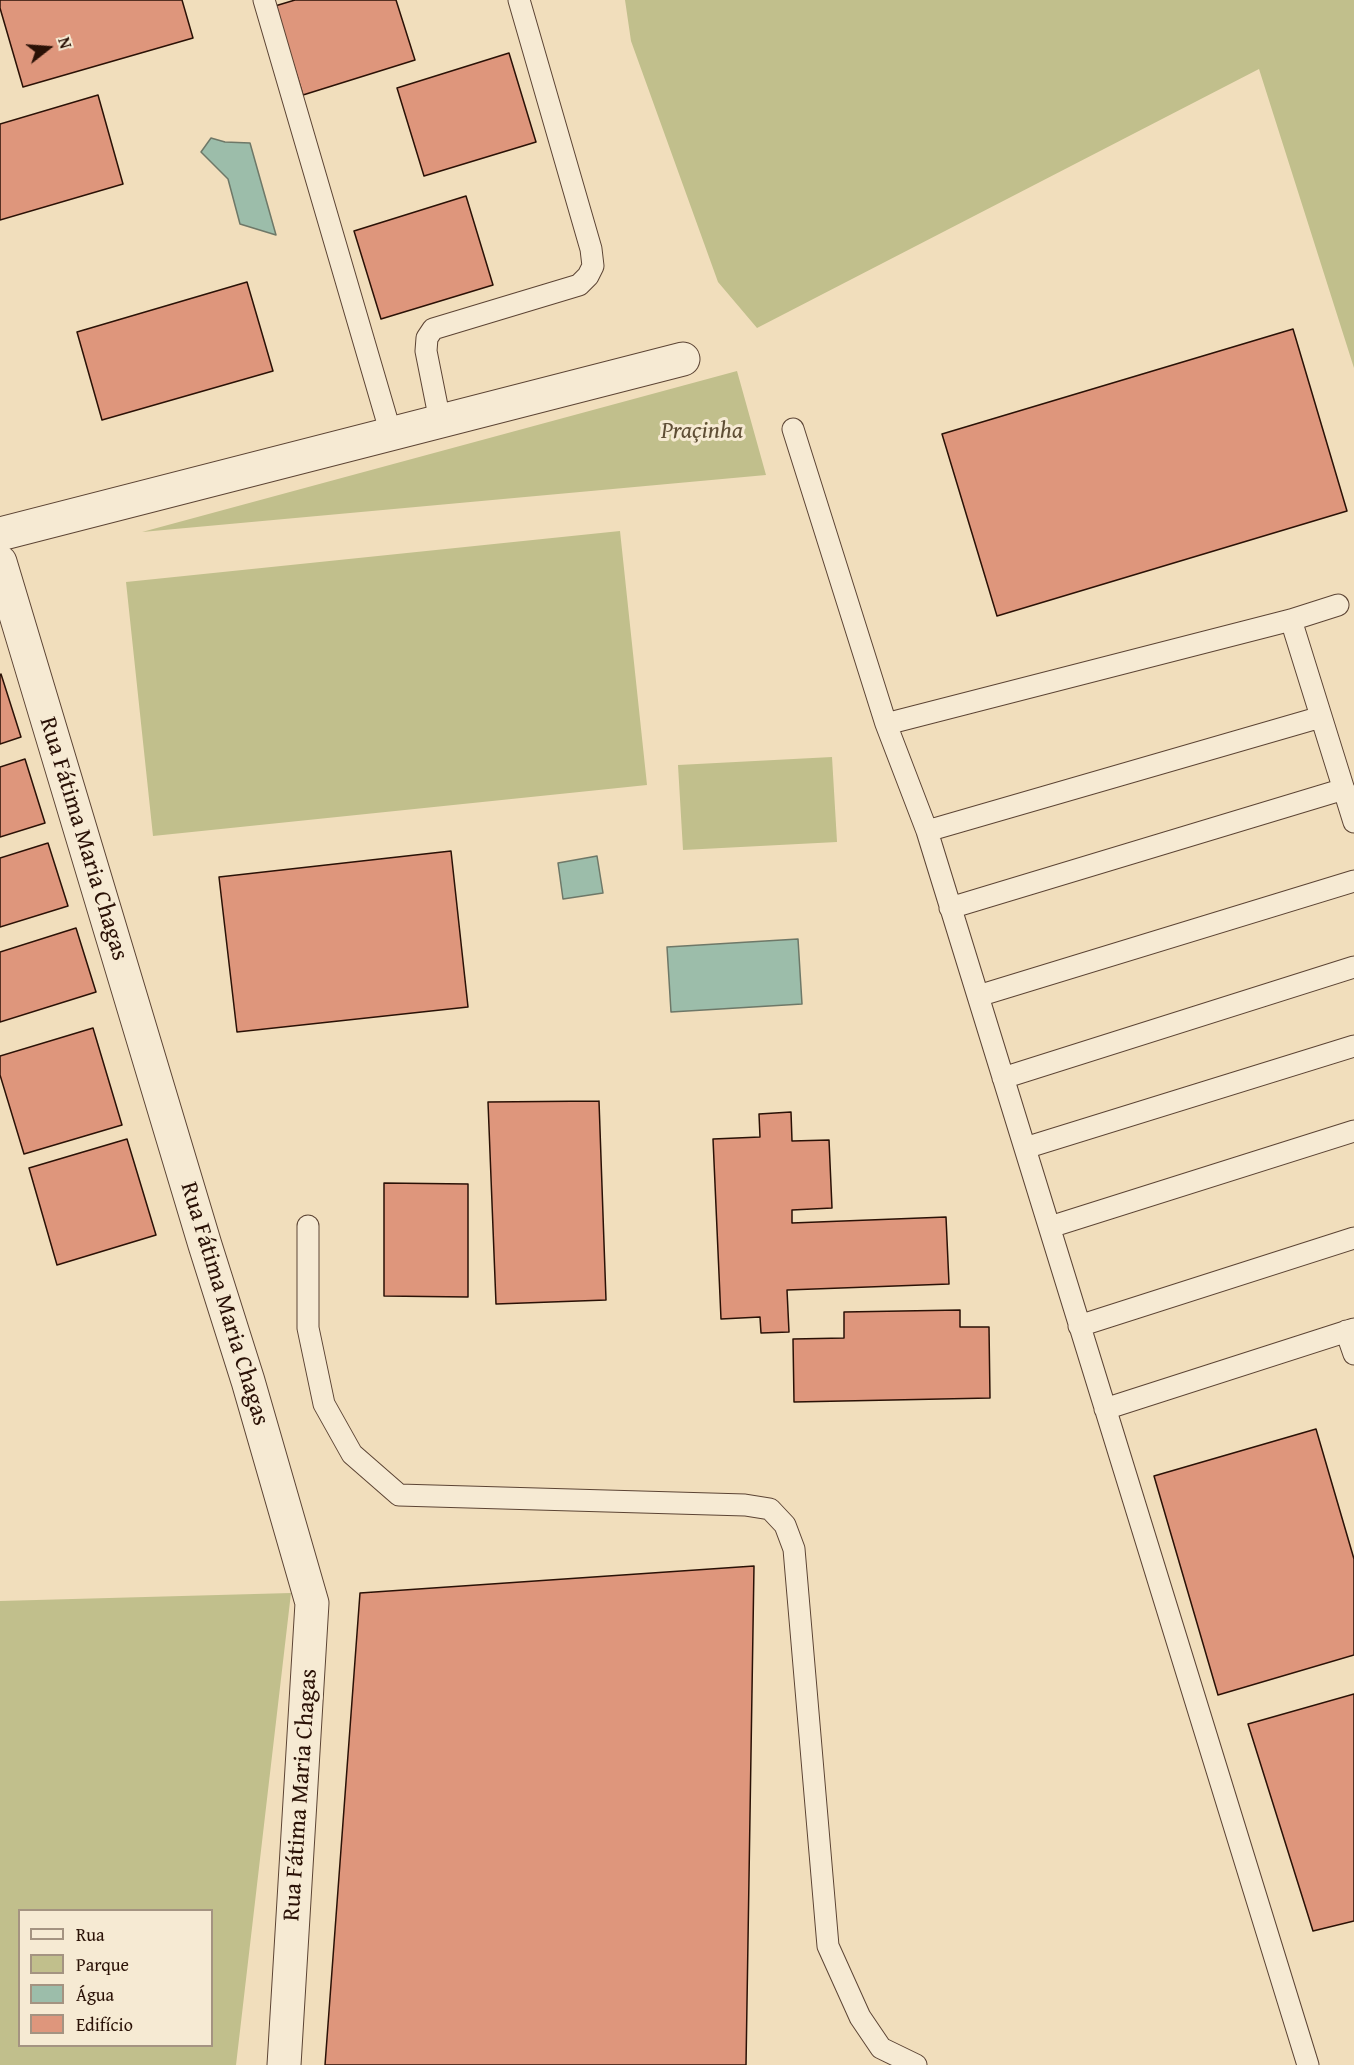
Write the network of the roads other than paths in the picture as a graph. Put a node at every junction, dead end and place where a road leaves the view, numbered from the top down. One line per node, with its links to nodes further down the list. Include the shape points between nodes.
1 (264, 0): 6 (lane)
2 (519, 0): 4 (lane, via 593,266 579,285 433,329 426,351)
3 (683, 359): 4 (street)
4 (440, 421): 6 (street)
5 (793, 429): 12 (lane)
6 (391, 434): 7 (street)
7 (0, 534)
8 (0, 562): 32 (street, Rua Fátima Maria Chagas, via 312,1603)
9 (1338, 605): 10 (lane)
10 (1291, 620): 11 (lane); 12 (lane)
11 (1321, 717): 13 (lane); 15 (lane)
12 (886, 724): 15 (lane)
13 (1344, 789): 14 (lane); 17 (lane)
14 (1354, 822)
15 (927, 831): 17 (lane)
16 (1354, 881): 19 (lane)
17 (950, 908): 19 (lane)
18 (1354, 967): 21 (lane)
19 (978, 996): 21 (lane)
20 (1354, 1046): 23 (lane)
21 (1003, 1078): 23 (lane)
22 (1354, 1131): 25 (lane)
23 (1025, 1148): 25 (lane)
24 (308, 1226): 31 (lane, via 308,1328 324,1404 352,1454 399,1495 745,1505 770,1509 785,1525 794,1549 828,1946)
25 (1050, 1227): 27 (lane)
26 (1354, 1238): 27 (lane)
27 (1079, 1326): 30 (lane)
28 (1350, 1330): 29 (lane); 30 (lane)
29 (1354, 1354)
30 (1105, 1409): 34 (lane)
31 (880, 2056): 33 (lane)
32 (284, 2065)
33 (916, 2065)
34 (1308, 2065)

